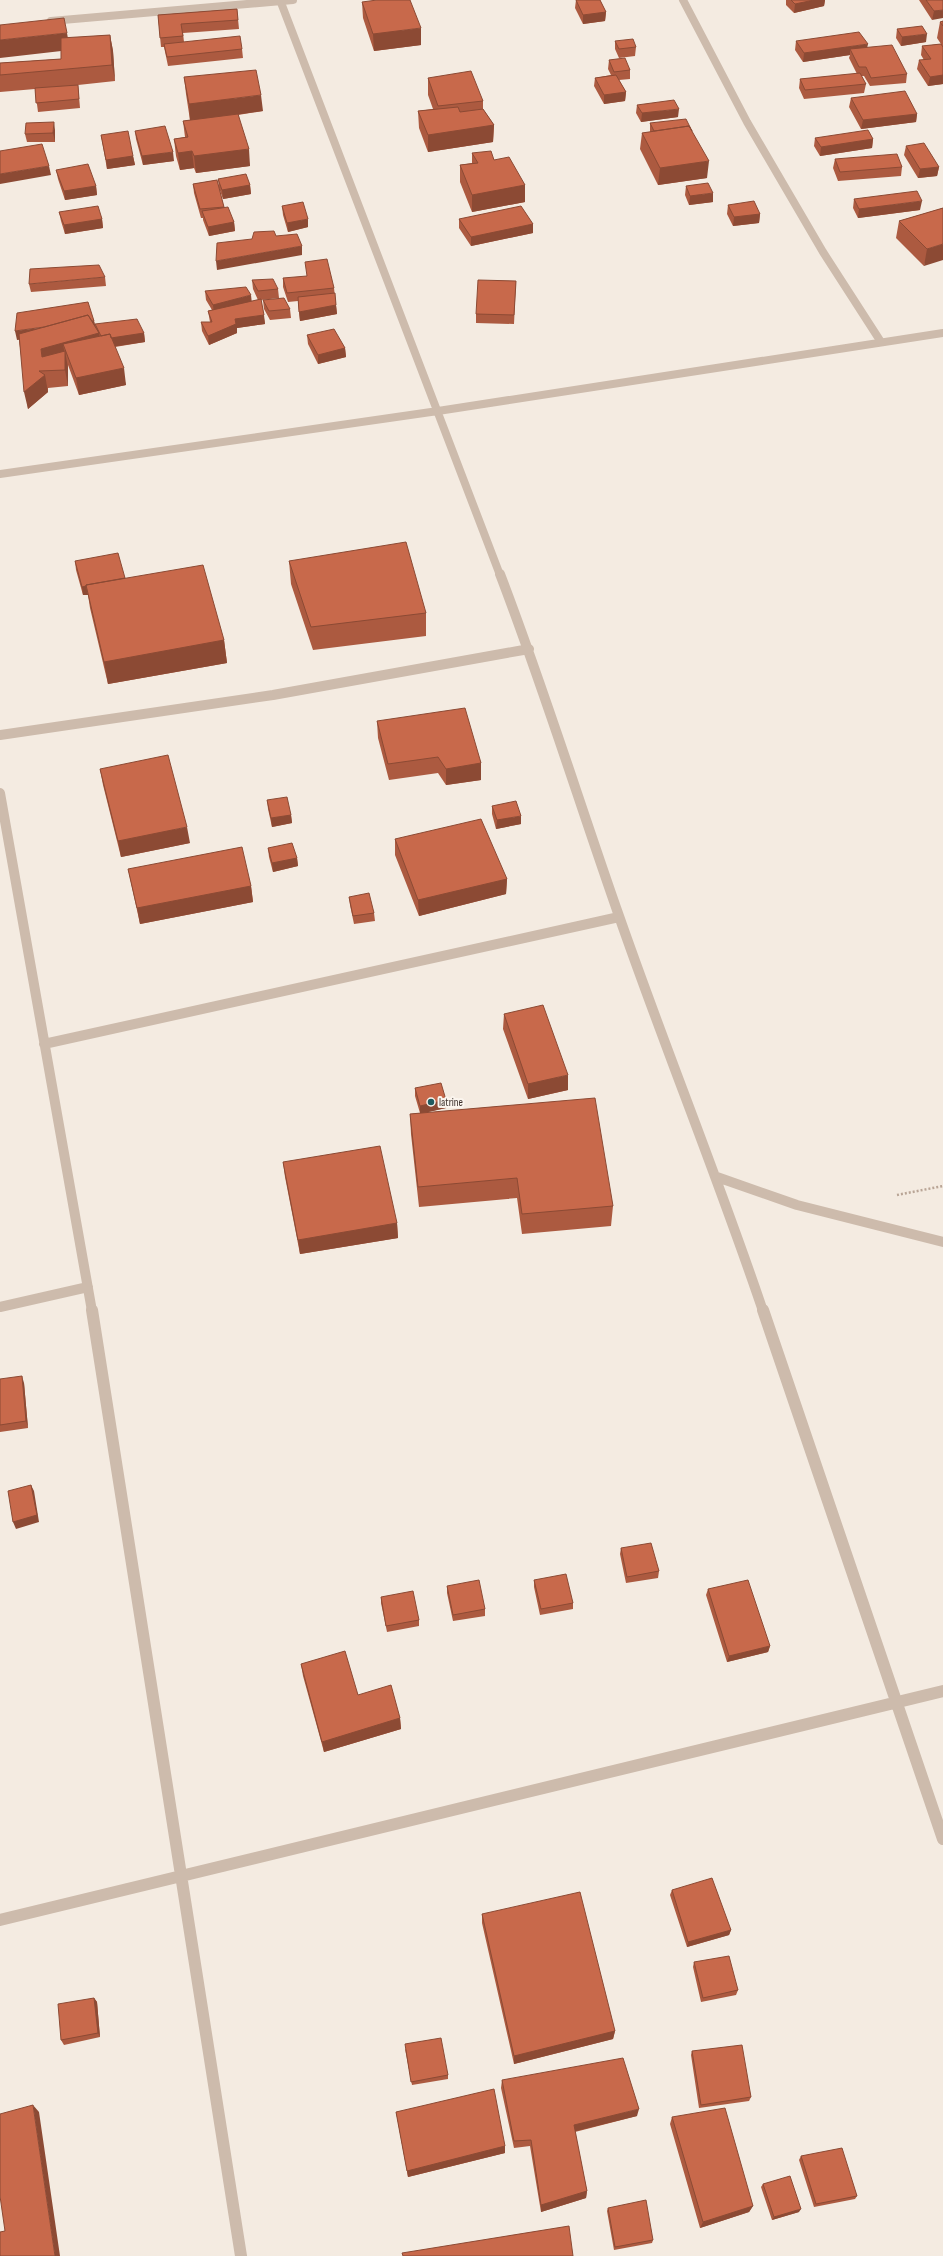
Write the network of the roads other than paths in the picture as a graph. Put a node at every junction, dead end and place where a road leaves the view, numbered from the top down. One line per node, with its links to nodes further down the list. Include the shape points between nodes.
1 (292, 0): 3 (street)
2 (683, 0): 6 (street, via 747,122 823,252)
3 (280, 1): 4 (street); 7 (street)
4 (46, 21)
5 (943, 333): 6 (street)
6 (881, 342): 7 (street)
7 (438, 411): 8 (street); 9 (street)
8 (0, 474)
9 (528, 649): 10 (street, via 273,695); 12 (street)
10 (0, 734)
11 (0, 793): 13 (street)
12 (619, 917): 13 (street); 14 (street)
13 (44, 1044): 16 (street)
14 (717, 1177): 15 (street, via 797,1205); 19 (street)
15 (943, 1242)
16 (88, 1287): 17 (street); 21 (street)
17 (0, 1307)
18 (943, 1691): 19 (street)
19 (895, 1702): 20 (street); 21 (street)
20 (943, 1839)
21 (181, 1877): 22 (street); 23 (street)
22 (0, 1920)
23 (241, 2256)

